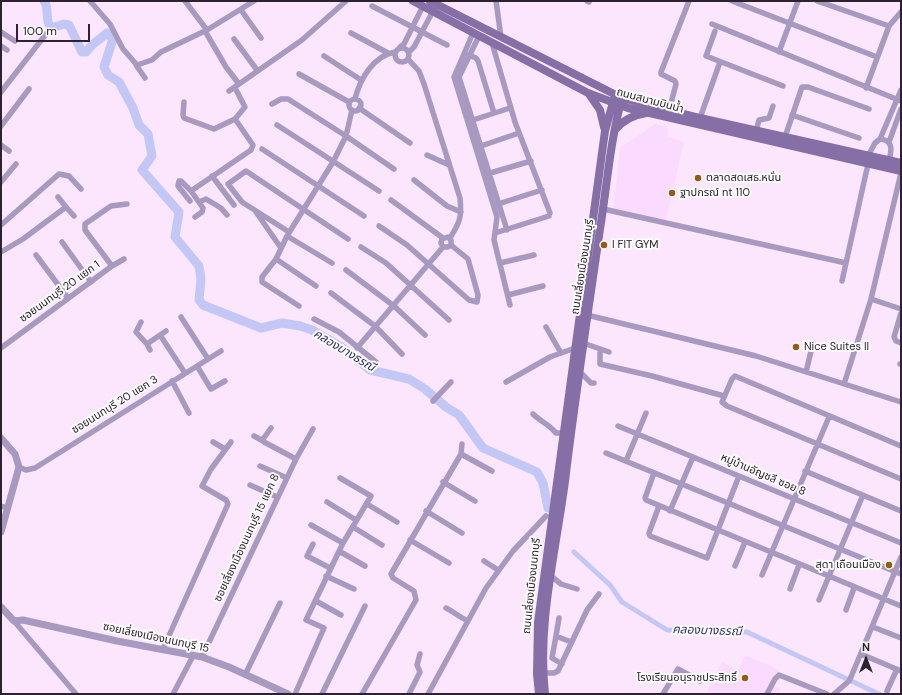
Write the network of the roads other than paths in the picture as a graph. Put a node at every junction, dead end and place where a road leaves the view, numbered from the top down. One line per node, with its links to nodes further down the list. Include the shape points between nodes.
1 (90, 1): 48 (street, via 110,24)
2 (185, 1): 22 (street)
3 (254, 1): 14 (street)
4 (346, 1): 49 (street, via 302,40)
5 (413, 1): 13 (main road, ถนนสนามบินน้ำ)
6 (496, 1): 29 (street)
7 (689, 1): 75 (street, via 661,72 676,84)
8 (732, 1): 17 (street)
9 (798, 1): 17 (street)
10 (817, 1): 19 (street)
11 (434, 4): 13 (main road, ถนนสนามบินน้ำ); 16 (main road, ถนนสนามบินน้ำ); 25 (street); 27 (main road, ถนนสนามบินน้ำ)
12 (372, 6): 20 (street)
13 (423, 6): 20 (street)
14 (240, 10): 22 (street); 30 (street)
15 (901, 12): 19 (street)
16 (471, 22): 21 (main road, ถนนสนามบินน้ำ); 27 (main road)
17 (789, 22): 41 (street); 45 (street)
18 (712, 24): 41 (street)
19 (889, 26): 45 (street)
20 (412, 27): 25 (street); 36 (street)
21 (483, 28): 27 (main road); 29 (main road, ถนนสนามบินน้ำ)
22 (206, 30): 48 (street, via 161,52 152,60); 54 (street)
23 (715, 31): 47 (street, via 706,56)
24 (1, 32): 32 (street)
25 (422, 32): 34 (street); 39 (street)
26 (351, 33): 42 (street)
27 (473, 33): 33 (main road, ถนนสนามบินน้ำ); 40 (street); 44 (street)
28 (46, 34): 60 (street)
29 (501, 37): 64 (main road, ถนนสนามบินน้ำ)
30 (260, 38)
31 (234, 39): 49 (street)
32 (15, 42)
33 (492, 43): 61 (main road, ถนนสนามบินน้ำ); 71 (street)
34 (447, 45)
35 (1, 46): 37 (street)
36 (400, 47): 38 (street); 39 (street, via 406,48)
37 (7, 50)
38 (395, 52): 42 (street); 46 (street, via 399,62)
39 (409, 52): 46 (street)
40 (465, 52): 44 (street); 51 (street)
41 (779, 52): 56 (street)
42 (388, 54): 53 (street, via 376,62)
43 (324, 56): 53 (street)
44 (470, 56): 51 (street); 76 (street, via 478,62)
45 (877, 57): 56 (street)
46 (408, 59): 105 (street, via 419,71)
47 (720, 62): 55 (street); 79 (street)
48 (136, 65): 52 (street)
49 (257, 70): 54 (street)
50 (300, 74): 66 (street)
51 (456, 77): 70 (street)
52 (145, 78)
53 (361, 80): 62 (street)
54 (237, 86): 59 (street); 80 (street, via 245,107)
55 (783, 86)
56 (866, 88): 63 (street)
57 (29, 89): 83 (street)
58 (901, 90): 63 (street)
59 (229, 91)
60 (1, 92)
61 (588, 93): 64 (main road, ถนนสนามบินน้ำ); 85 (main road, via 600,110)
62 (355, 99): 66 (street); 69 (street, via 360,102)
63 (898, 100): 90 (street)
64 (617, 101): 75 (main road, ถนนสนามบินน้ำ); 77 (main road, ถนนสนามบินน้ำ); 85 (main road, ถนนเลี่ยงเมืองนนทบุรี)
65 (184, 102): 80 (street, via 184,118 209,128 218,128)
66 (349, 102): 74 (street)
67 (272, 104): 87 (street, via 281,99 288,99)
68 (773, 106): 84 (street, via 770,117 759,120)
69 (359, 108): 74 (street); 92 (street)
70 (466, 108): 81 (street); 108 (street)
71 (510, 108): 76 (street); 86 (street)
72 (869, 109): 78 (street, via 803,87 800,88)
73 (901, 109): 91 (street)
74 (352, 110): 87 (street)
75 (670, 111): 79 (main road, ถนนสนามบินน้ำ)
76 (494, 113): 81 (street)
77 (648, 113): 85 (main road, via 632,117); 98 (main road, ถนนสนามบินน้ำ)
78 (792, 114): 88 (street); 89 (street)
79 (700, 118): 84 (main road, ถนนสนามบินน้ำ)
80 (234, 119): 109 (street, via 253,145 251,150)
81 (473, 120): 94 (street)
82 (277, 125): 102 (street)
83 (1, 126)
84 (756, 131): 88 (main road, ถนนสนามบินน้ำ)
85 (609, 132): 127 (main road, ถนนเลี่ยงเมืองนนทบุรี); 188 (main road, ถนนเลี่ยงเมืองนนทบุรี)
86 (519, 133): 94 (street); 101 (street)
87 (346, 136): 102 (street); 106 (street)
88 (785, 137): 98 (main road, ถนนสนามบินน้ำ)
89 (859, 138)
90 (880, 140): 91 (street); 99 (street, via 875,143)
91 (889, 142): 100 (street, via 892,149)
92 (410, 143)
93 (1, 145): 96 (street)
94 (481, 146): 108 (street)
95 (262, 149): 112 (street)
96 (8, 151)
97 (428, 155): 105 (street)
98 (849, 156): 99 (main road, ถนนสนามบินน้ำ)
99 (868, 160): 100 (main road, ถนนสนามบินน้ำ); 107 (main road, ถนนสนามบินน้ำ); 154 (street)
100 (889, 160): 103 (main road, ถนนสนามบินน้ำ)
101 (531, 161): 108 (street); 115 (street)
102 (334, 162): 112 (street); 116 (street)
103 (901, 163)
104 (16, 164): 111 (street)
105 (449, 165): 128 (street, via 460,198)
106 (394, 169)
107 (901, 172): 166 (street)
108 (487, 174): 122 (street); 133 (street)
109 (212, 176): 114 (street); 123 (street)
110 (414, 180): 128 (street, via 447,206)
111 (1, 182)
112 (320, 186): 126 (street); 131 (street)
113 (81, 189): 134 (street, via 68,176 59,174)
114 (191, 190): 119 (street, via 182,181 178,183); 120 (street)
115 (542, 190): 122 (street); 136 (street, via 550,215)
116 (379, 191)
117 (58, 197): 124 (street)
118 (391, 200): 139 (street)
119 (190, 201)
120 (199, 202): 129 (street, via 206,199 221,208); 132 (street, via 204,210)
121 (127, 204): 156 (street, via 111,206 85,224 85,230)
122 (498, 204): 133 (street)
123 (234, 205)
124 (66, 207): 130 (street); 147 (street)
125 (255, 210): 126 (street, via 242,202 228,184 246,171); 138 (street); 145 (street)
126 (303, 210): 138 (street); 141 (street)
127 (603, 210): 154 (street); 172 (main road, ถนนเลี่ยงเมืองนนทบุรี)
128 (461, 212): 140 (street, via 458,225)
129 (226, 215)
130 (74, 216)
131 (364, 216)
132 (195, 217)
133 (500, 217): 136 (street); 137 (street)
134 (1, 225)
135 (379, 226): 155 (street)
136 (507, 230): 137 (street)
137 (495, 233): 153 (street, via 494,240)
138 (288, 234): 145 (street); 152 (street)
139 (443, 238): 140 (street); 144 (street)
140 (450, 238): 143 (street)
141 (348, 239)
142 (62, 242): 159 (street)
143 (451, 245): 144 (street); 155 (street, via 468,259 478,295 477,302 469,300)
144 (443, 247): 155 (street)
145 (281, 248): 150 (street)
146 (361, 248): 160 (street, via 386,263)
147 (1, 252)
148 (36, 255): 165 (street)
149 (534, 255): 153 (street)
150 (276, 259): 161 (street); 168 (street, via 262,277 262,282)
151 (124, 260): 156 (street, ซอยนนทบุรี 20 แยก 1)
152 (332, 263)
153 (500, 263): 164 (street)
154 (846, 263): 158 (street)
155 (430, 264): 160 (street)
156 (112, 266): 159 (street, ซอยนนทบุรี 20 แยก 1)
157 (346, 270): 169 (street)
158 (842, 280)
159 (91, 282): 165 (street, ซอยนนทบุรี 20 แยก 1)
160 (412, 285): 169 (street); 175 (street)
161 (316, 286)
162 (543, 286): 164 (street)
163 (331, 293): 177 (street)
164 (508, 295): 167 (street)
165 (68, 298): 186 (street, ซอยนนทบุรี 20 แยก 1)
166 (871, 299): 170 (street); 206 (street)
167 (510, 305)
168 (300, 306)
169 (394, 306): 177 (street); 181 (street)
170 (901, 309)
171 (901, 313): 184 (street, via 894,337)
172 (587, 314): 182 (main road, ถนนเลี่ยงเมืองนนทบุรี); 199 (street, via 756,356)
173 (181, 317): 195 (street)
174 (314, 319): 187 (street, via 339,332)
175 (449, 320)
176 (141, 322): 185 (street, via 136,332)
177 (375, 326): 187 (street); 194 (street)
178 (546, 327): 192 (street)
179 (166, 331): 180 (street)
180 (160, 335): 185 (street); 200 (street)
181 (425, 335)
182 (583, 343): 191 (street); 198 (main road, ถนนเลี่ยงเมืองนนทบุรี)
183 (813, 343): 199 (street)
184 (901, 343)
185 (147, 344): 189 (street)
186 (1, 348)
187 (357, 348): 196 (street)
188 (575, 348): 192 (street); 219 (main road, ถนนเลี่ยงเมืองนนทบุรี)
189 (150, 350)
190 (221, 351): 195 (street, ซอยนนทบุรี 20 แยก 3)
191 (609, 352)
192 (561, 353): 204 (street)
193 (600, 353): 207 (street, via 600,364)
194 (402, 354)
195 (208, 359): 197 (street, ซอยนนทบุรี 20 แยก 3)
196 (376, 362)
197 (197, 366): 200 (street, ซอยนนทบุรี 20 แยก 3); 202 (street, via 210,389)
198 (579, 371): 205 (street, via 591,384); 219 (main road, ถนนเลี่ยงเมืองนนทบุรี)
199 (806, 372): 206 (street)
200 (185, 373): 201 (street, ซอยนนทบุรี 20 แยก 3)
201 (172, 381): 210 (street); 234 (street, ซอยนนทบุรี 20 แยก 3, via 35,468 26,470)
202 (225, 382)
203 (450, 382): 208 (street)
204 (506, 382)
205 (594, 383)
206 (844, 384): 209 (street)
207 (724, 396): 213 (street, via 735,376); 224 (street, via 722,404)
208 (435, 399)
209 (901, 402)
210 (189, 413)
211 (646, 413): 217 (street)
212 (533, 414): 219 (street, via 542,423 551,425 556,433)
213 (829, 417): 224 (street); 226 (street)
214 (618, 426): 217 (street, หมู่บ้านอัญชลี ซอย 8)
215 (271, 428): 221 (street)
216 (313, 429): 231 (street, ซอยเลี่ยงเมืองนนทบุรี 15 แยก 8)
217 (637, 434): 230 (street, หมู่บ้านอัญชลี ซอย 8); 232 (street)
218 (254, 436): 221 (street)
219 (567, 436): 287 (main road, ถนนเลี่ยงเมืองนนทบุรี); 330 (main road, ถนนเลี่ยงเมืองนนทบุรี, via 538,622 536,674)
220 (1, 438): 234 (street, via 15,454)
221 (263, 441): 231 (street)
222 (213, 442): 227 (street)
223 (231, 442): 227 (street)
224 (817, 443): 236 (street); 241 (street)
225 (462, 444): 229 (street)
226 (901, 446)
227 (225, 449): 311 (street, via 210,469 202,486 226,500 228,504)
228 (606, 453): 232 (street)
229 (461, 454): 235 (street); 242 (street)
230 (693, 457): 238 (street, หมู่บ้านอัญชลี ซอย 8); 243 (street)
231 (296, 459): 239 (street, ซอยเลี่ยงเมืองนนทบุรี 15 แยก 8)
232 (626, 461): 237 (street)
233 (260, 466): 239 (street)
234 (19, 467): 253 (street)
235 (492, 471)
236 (805, 471): 245 (street); 247 (street)
237 (654, 473): 243 (street); 252 (street, via 645,499)
238 (739, 476): 247 (street, หมู่บ้านอัญชลี ซอย 8); 250 (street)
239 (286, 478): 246 (street, ซอยเลี่ยงเมืองนนทบุรี 15 แยก 8)
240 (340, 478): 251 (street, via 371,496)
241 (901, 479)
242 (443, 482): 248 (street); 255 (street)
243 (682, 484): 250 (street); 256 (street)
244 (250, 485): 246 (street)
245 (863, 495): 254 (street); 260 (street)
246 (277, 497): 315 (street, ซอยเลี่ยงเมืองนนทบุรี 15 แยก 8)
247 (794, 499): 260 (street, หมู่บ้านอัญชลี ซอย 8); 262 (street)
248 (474, 501)
249 (327, 502): 258 (street)
250 (727, 503): 262 (street); 264 (street)
251 (366, 504): 258 (street); 259 (street)
252 (659, 506): 256 (street); 264 (street, via 649,533 653,537 707,558)
253 (4, 507): 265 (street)
254 (901, 510)
255 (426, 511): 266 (street); 267 (street)
256 (670, 511): 264 (street)
257 (546, 516): 283 (street)
258 (356, 520): 263 (street)
259 (397, 522)
260 (851, 523): 270 (street, หมู่บ้านอัญชลี ซอย 8); 273 (street)
261 (311, 525): 269 (street)
262 (782, 526): 273 (street); 275 (street)
263 (353, 527): 269 (street); 272 (street)
264 (717, 531): 268 (street)
265 (1, 532)
266 (462, 533)
267 (410, 540): 278 (street); 327 (street, via 391,574 393,578 414,591 416,600)
268 (745, 542): 275 (street); 281 (street)
269 (343, 543): 274 (street)
270 (901, 543)
271 (313, 544): 282 (street, via 307,556)
272 (382, 545)
273 (840, 549): 284 (street); 288 (street)
274 (339, 551): 280 (street); 282 (street)
275 (771, 553): 279 (street); 285 (street)
276 (901, 557): 284 (street)
277 (484, 561): 283 (street)
278 (449, 563)
279 (799, 565): 288 (street); 292 (street)
280 (365, 566)
281 (735, 566)
282 (330, 568): 286 (street)
283 (498, 570): 305 (street)
284 (898, 573): 294 (street)
285 (762, 575)
286 (326, 576): 290 (street); 296 (street)
287 (551, 576): 291 (street, via 561,584); 318 (main road, ถนนเลี่ยงเมืองนนทบุรี, via 544,620)
288 (828, 576): 289 (street); 295 (street)
289 (854, 588): 294 (street); 302 (street)
290 (354, 589)
291 (577, 589)
292 (790, 589)
293 (599, 594): 310 (street, via 587,610)
294 (883, 599): 299 (street); 307 (street)
295 (819, 600)
296 (316, 601): 303 (street); 325 (street, via 306,620 324,628)
297 (280, 603): 319 (street)
298 (365, 606): 326 (street)
299 (901, 606)
300 (1, 607): 306 (street)
301 (446, 608): 305 (street)
302 (846, 610)
303 (341, 615)
304 (559, 618): 308 (street)
305 (468, 621): 329 (street)
306 (14, 622): 311 (street, ซอยเลี่ยงเมืองนนทบุรี 15, via 23,620); 322 (street)
307 (873, 627): 309 (street); 313 (street)
308 (556, 636): 310 (street); 316 (street, via 552,658)
309 (901, 638)
310 (571, 642): 316 (street)
311 (163, 650): 314 (street, ซอยเลี่ยงเมืองนนทบุรี 15)
312 (420, 654): 328 (street, via 417,665 420,672)
313 (861, 654): 317 (street); 335 (street, via 850,679)
314 (193, 656): 315 (street, ซอยเลี่ยงเมืองนนทบุรี 15); 323 (street)
315 (202, 657): 319 (street, ซอยเลี่ยงเมืองนนทบุรี 15)
316 (562, 664): 318 (street, via 557,672)
317 (899, 670): 321 (street)
318 (543, 672): 331 (main road, ถนนเลี่ยงเมืองนนทบุรี)
319 (245, 675): 324 (street, ซอยเลี่ยงเมืองนนทบุรี 15)
320 (700, 681): 332 (street, via 678,669)
321 (887, 691)
322 (76, 694)
323 (173, 694)
324 (288, 694)
325 (295, 694)
326 (322, 694)
327 (362, 694)
328 (409, 694)
329 (428, 694)
330 (539, 694)
331 (545, 694)
332 (663, 694)
333 (768, 694): 334 (street, via 779,675)
334 (827, 694)
335 (834, 694)

